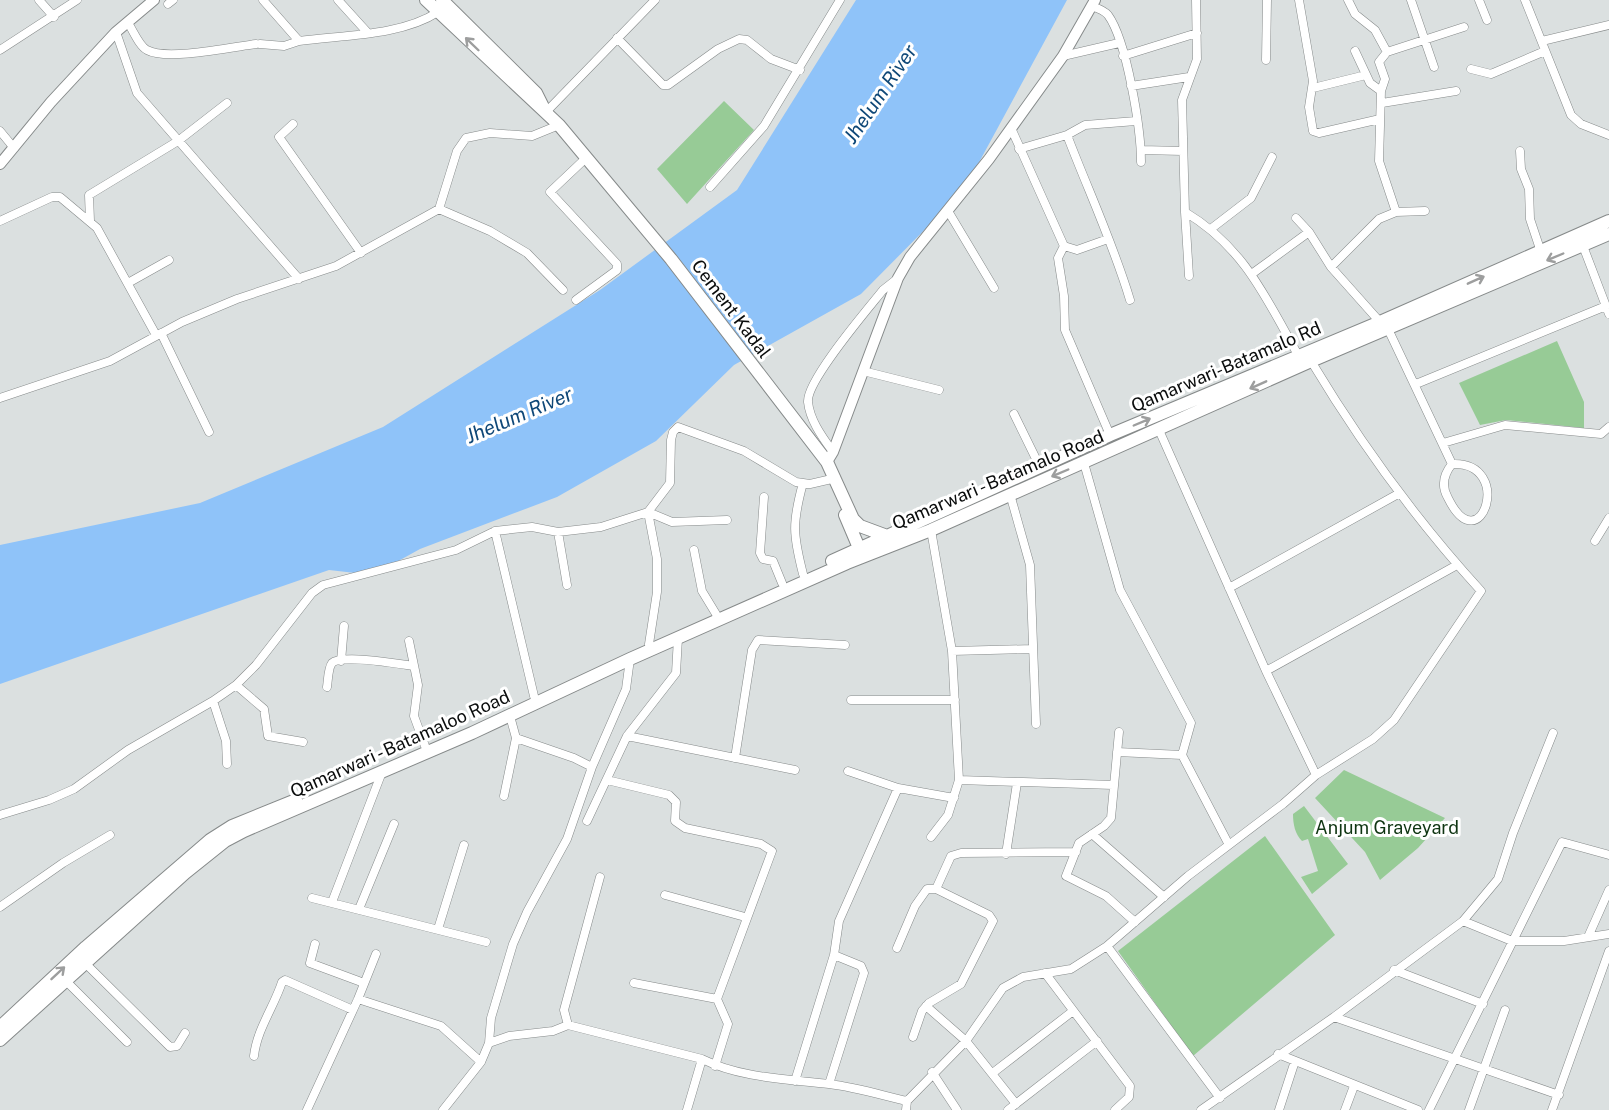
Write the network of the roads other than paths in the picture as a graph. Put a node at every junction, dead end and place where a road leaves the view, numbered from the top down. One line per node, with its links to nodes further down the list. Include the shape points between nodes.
1 (39, 0): 18 (street)
2 (77, 0): 18 (street)
3 (154, 0): 20 (street)
4 (263, 0): 27 (street)
5 (338, 0): 24 (street)
6 (426, 0): 17 (main road, Cement Kadal)
7 (655, 0): 26 (street)
8 (840, 0): 39 (street)
9 (1196, 0): 25 (street)
10 (1267, 0): 37 (street)
11 (1299, 0): 44 (street)
12 (1348, 0): 34 (street, via 1354,15 1375,30)
13 (1411, 0): 28 (street)
14 (1479, 0): 19 (street)
15 (1525, 0): 29 (street)
16 (1093, 3): 30 (street, via 1108,15); 35 (street)
17 (440, 6): 24 (street, via 421,22); 49 (main road, Cement Kadal)
18 (54, 17): 31 (street)
19 (1487, 20)
20 (128, 23): 23 (street); 27 (street, via 145,49 176,54 258,44 284,46)
21 (1609, 25): 29 (street)
22 (1464, 27): 28 (street)
23 (116, 32): 58 (street, via 132,86); 59 (street)
24 (367, 32): 27 (street)
25 (1197, 33): 36 (street); 42 (street, via 1196,64)
26 (617, 38): 39 (street, via 663,85 739,39 747,40 771,59); 49 (street)
27 (299, 41)
28 (1425, 41): 34 (street); 38 (street)
29 (1542, 41): 33 (street)
30 (1119, 43): 35 (street); 36 (street)
31 (0, 50)
32 (1355, 51): 41 (street)
33 (1545, 51): 40 (street, via 1491,74); 57 (street, via 1571,115 1581,124)
34 (1387, 52): 45 (street, via 1379,62 1385,79)
35 (1063, 56): 54 (street)
36 (1122, 56): 43 (street)
37 (1266, 60)
38 (1434, 67)
39 (800, 69): 68 (street, via 764,126)
40 (1471, 69)
41 (1366, 75): 44 (street); 45 (street)
42 (1189, 77): 43 (street); 62 (street, via 1182,100)
43 (1131, 86): 51 (street)
44 (1313, 88): 50 (street, via 1309,113 1311,128 1316,132)
45 (1381, 91): 48 (street)
46 (1456, 91): 48 (street)
47 (227, 103): 58 (street)
48 (1382, 103): 50 (street)
49 (546, 112): 53 (main road, Cement Kadal)
50 (1380, 119): 73 (street, via 1379,160)
51 (1136, 121): 56 (street, via 1089,124); 61 (street)
52 (293, 124): 85 (street, via 279,137)
53 (559, 125): 65 (main road, Cement Kadal); 69 (street, via 531,136 490,133 466,138 457,151)
54 (1011, 128): 60 (street); 70 (street)
55 (0, 131): 59 (street)
56 (1067, 135): 60 (street); 81 (street)
57 (1609, 135)
58 (178, 141): 76 (street, via 89,195); 91 (street)
59 (14, 148): 67 (street)
60 (1019, 149): 82 (street)
61 (1141, 150): 62 (street); 66 (street)
62 (1183, 151): 72 (street)
63 (1520, 151): 84 (street, via 1521,170 1529,189 1530,219)
64 (1272, 157): 78 (street, via 1251,198)
65 (586, 158): 95 (street, via 550,192 618,264 617,270); 112 (main road, Cement Kadal, via 670,259 762,380)
66 (1141, 162)
67 (0, 164)
68 (710, 187)
69 (439, 209): 85 (street); 94 (street, via 490,231 527,253)
70 (948, 211): 90 (street); 93 (street)
71 (1425, 211): 73 (street)
72 (1185, 212): 78 (street); 89 (street)
73 (1396, 212): 87 (street, via 1380,219)
74 (1296, 218): 79 (street)
75 (0, 220): 76 (street, via 57,197)
76 (90, 221): 92 (street)
77 (1609, 221): 84 (main road, Qamarwari-Batamalo Rd)
78 (1212, 228): 88 (street)
79 (1310, 232): 87 (street); 88 (street)
80 (1609, 234): 83 (main road, Qamarwari-Batamalo Rd)
81 (1108, 238): 82 (street, via 1077,250); 96 (street)
82 (1064, 246): 110 (street, via 1058,258 1065,330)
83 (1582, 246): 97 (street); 98 (main road, Qamarwari-Batamalo Rd, one-way to 98)
84 (1541, 252): 98 (main road, Qamarwari-Batamalo Rd, one-way to 84)
85 (361, 253): 91 (street)
86 (169, 260): 92 (street)
87 (1331, 267): 98 (street)
88 (1253, 273): 100 (street)
89 (1189, 276)
90 (898, 278): 102 (street); 112 (street, via 883,290 812,383 808,404)
91 (299, 279): 99 (street, via 237,299)
92 (128, 282): 99 (street)
93 (994, 288)
94 (563, 290)
95 (576, 300)
96 (1130, 300)
97 (1607, 310): 103 (street)
98 (1384, 326): 100 (main road, Qamarwari-Batamalo Rd); 101 (main road, Qamarwari-Batamalo Rd); 103 (street)
99 (158, 334): 105 (street, via 110,361); 109 (street)
100 (1298, 355): 110 (main road, Qamarwari-Batamalo Rd, one-way to 100)
101 (1311, 361): 108 (main road, Qamarwari - Batamalo Road, one-way to 108); 119 (street)
102 (863, 371): 104 (street); 112 (street)
103 (1416, 384): 111 (street)
104 (939, 390)
105 (0, 398)
106 (1014, 414): 115 (street)
107 (1609, 427): 111 (street, via 1601,434 1505,425)
108 (1159, 430): 113 (main road, Qamarwari - Batamalo Road); 135 (street)
109 (209, 432)
110 (1110, 435): 115 (main road, Qamarwari-Batamalo Rd)
111 (1443, 443): 114 (street)
112 (830, 457): 116 (main road, Cement Kadal)
113 (1084, 463): 118 (main road, Qamarwari - Batamalo Road, one-way to 118); 163 (street, via 1120,590 1191,723)
114 (1452, 464): 114 (street, via 1446,471 1444,492 1453,508 1466,519 1482,517 1488,499 1482,477 1467,466)
115 (1040, 467): 127 (main road, Qamarwari-Batamalo Rd)
116 (834, 477): 117 (street); 127 (main road, via 856,522); 130 (main road)
117 (803, 483): 121 (street, via 744,451 678,427 671,440 670,483); 132 (street, via 793,532)
118 (1010, 494): 124 (main road, Qamarwari - Batamalo Road); 142 (street, via 1030,565)
119 (1398, 494): 131 (street); 135 (street)
120 (764, 497): 133 (street, via 760,553 763,559 773,561)
121 (648, 512): 123 (street, via 672,522); 126 (street, via 601,527); 140 (street, via 657,558 657,592)
122 (1609, 518): 128 (street)
123 (727, 520)
124 (931, 530): 130 (main road, Qamarwari - Batamalo Road); 143 (street)
125 (495, 531): 126 (street, via 532,527); 148 (street, via 456,550 318,588); 150 (street)
126 (558, 532): 134 (street)
127 (887, 536): 130 (main road, Qamarwari-Batamalo Rd)
128 (1595, 542)
129 (694, 550): 136 (street, via 702,591)
130 (861, 552): 132 (main road, Qamarwari - Batamaloo Road); 138 (main road, Qamarwari - Batamaloo Road)
131 (1457, 565): 147 (street); 170 (street, via 1481,591 1394,720 1373,739)
132 (803, 574): 133 (main road, Qamarwari - Batamaloo Road)
133 (782, 583): 136 (main road, Qamarwari - Batamaloo Road)
134 (567, 585)
135 (1228, 588): 147 (street)
136 (716, 614): 140 (main road, Qamarwari - Batamaloo Road)
137 (344, 626): 145 (street)
138 (678, 638): 144 (main road, Qamarwari - Batamaloo Road); 158 (street, via 676,673)
139 (409, 641): 146 (street)
140 (649, 644): 150 (main road, Qamarwari - Batamaloo Road)
141 (845, 645): 164 (street, via 758,640 752,650)
142 (1032, 649): 143 (street); 155 (street)
143 (952, 651): 152 (street)
144 (630, 659): 154 (main road, Qamarwari - Batamaloo Road); 166 (street, via 626,689)
145 (341, 661): 146 (street); 149 (street, via 331,665)
146 (414, 666): 161 (street, via 418,688 414,716)
147 (1266, 671): 170 (street)
148 (236, 685): 153 (street); 160 (street, via 264,709 268,736)
149 (327, 687)
150 (534, 696): 161 (main road, Qamarwari - Batamaloo Road)
151 (851, 700): 152 (street)
152 (955, 700): 172 (street)
153 (213, 701): 165 (street, via 226,741); 178 (street, via 128,750 74,789)
154 (510, 716): 159 (street); 169 (main road, Qamarwari - Batamaloo Road)
155 (1036, 724)
156 (1119, 732): 162 (street)
157 (1553, 734): 199 (street, via 1498,879)
158 (627, 736): 164 (street); 171 (street)
159 (516, 738): 166 (street); 176 (street)
160 (303, 742)
161 (425, 746): 227 (main road, Qamarwari - Batamaloo Road, one-way to 161, via 210,840 232,826)
162 (1117, 752): 163 (street); 174 (street)
163 (1182, 755): 185 (street)
164 (735, 758): 167 (street)
165 (227, 764)
166 (592, 767): 234 (street, via 567,839 513,944 491,1018)
167 (795, 770)
168 (848, 771): 175 (street)
169 (381, 772): 195 (street); 212 (main road, Qamarwari - Batamaloo Road, via 225,841)
170 (1316, 776): 185 (street)
171 (607, 780): 179 (street); 198 (street, via 669,795 676,802 675,821 685,828 771,849)
172 (959, 780): 173 (street); 177 (street)
173 (1017, 783): 174 (street); 187 (street)
174 (1113, 785): 181 (street, via 1111,818)
175 (898, 788): 177 (street); 211 (street, via 839,921)
176 (504, 796)
177 (954, 798): 183 (street, via 948,815)
178 (0, 815)
179 (587, 821)
180 (394, 824): 197 (street)
181 (1092, 834): 186 (street, via 1079,843); 193 (street)
182 (110, 835): 196 (street, via 63,862)
183 (932, 837)
184 (464, 845): 201 (street)
185 (1229, 845): 193 (street)
186 (1076, 852): 187 (street); 200 (street, via 1067,877 1106,896)
187 (1006, 854): 190 (street, via 951,855)
188 (1609, 855): 204 (street, via 1562,842)
189 (600, 877): 226 (street, via 564,1010)
190 (936, 889): 208 (street, via 927,889 915,906); 221 (street, via 989,915 993,921 961,984)
191 (1609, 890): 203 (street)
192 (665, 895): 198 (street)
193 (1164, 897): 200 (street)
194 (312, 898): 195 (street)
195 (332, 902): 197 (street)
196 (0, 907)
197 (359, 909): 201 (street)
198 (746, 917): 219 (street)
199 (1463, 921): 204 (street); 213 (street)
200 (1134, 922): 207 (street)
201 (438, 929): 205 (street)
202 (1609, 934): 203 (street)
203 (1588, 937): 204 (street)
204 (1512, 941): 220 (street)
205 (486, 942)
206 (315, 944): 216 (street, via 310,964)
207 (1107, 946): 214 (street, via 1071,969); 249 (street)
208 (897, 948)
209 (1609, 951): 248 (street)
210 (376, 954): 216 (street)
211 (834, 955): 245 (street); 246 (street, via 861,966 864,973)
212 (85, 963): 215 (main road, Qamarwari - Batamaloo Road); 228 (street, via 171,1047 177,1046)
213 (1394, 970): 220 (street); 225 (street)
214 (1045, 973): 224 (street); 231 (street, via 1023,977 1003,988)
215 (65, 980): 230 (main road, Qamarwari - Batamaloo Road); 233 (street)
216 (364, 983): 218 (street)
217 (634, 983): 219 (street)
218 (358, 999): 222 (street); 240 (street, via 441,1026)
219 (717, 999): 241 (street, via 728,1024)
220 (1483, 1004): 238 (street)
221 (926, 1006): 229 (street); 231 (street)
222 (353, 1010): 236 (street, via 284,981 257,1037); 252 (street)
223 (1505, 1010): 242 (street)
224 (1073, 1011): 232 (street); 244 (street)
225 (1334, 1017): 235 (street); 238 (street)
226 (568, 1025): 234 (street); 237 (street)
227 (0, 1027)
228 (185, 1033)
229 (913, 1037)
230 (0, 1040)
231 (966, 1041): 243 (street); 244 (street)
232 (1097, 1041): 251 (street); 258 (street, via 1130,1086 1129,1097)
233 (127, 1042)
234 (489, 1043): 240 (street)
235 (1278, 1054): 239 (street); 249 (street)
236 (254, 1056)
237 (702, 1059): 241 (street); 254 (street)
238 (1454, 1059): 242 (street); 263 (street)
239 (1295, 1061): 247 (street); 260 (street)
240 (481, 1062): 253 (street)
241 (715, 1066): 245 (street)
242 (1485, 1069): 248 (street); 264 (street)
243 (932, 1072): 250 (street); 256 (street)
244 (994, 1072): 251 (street)
245 (795, 1081): 246 (street)
246 (829, 1084): 250 (street)
247 (1354, 1086): 261 (street); 262 (street)
248 (1559, 1095): 265 (street)
249 (1220, 1098): 259 (street)
250 (907, 1101): 255 (street)
251 (1016, 1104): 257 (street)
252 (307, 1110)
253 (443, 1110)
254 (687, 1110)
255 (906, 1110)
256 (957, 1110)
257 (1008, 1110)
258 (1115, 1110)
259 (1201, 1110)
260 (1279, 1110)
261 (1345, 1110)
262 (1418, 1110)
263 (1429, 1110)
264 (1469, 1110)
265 (1552, 1110)

